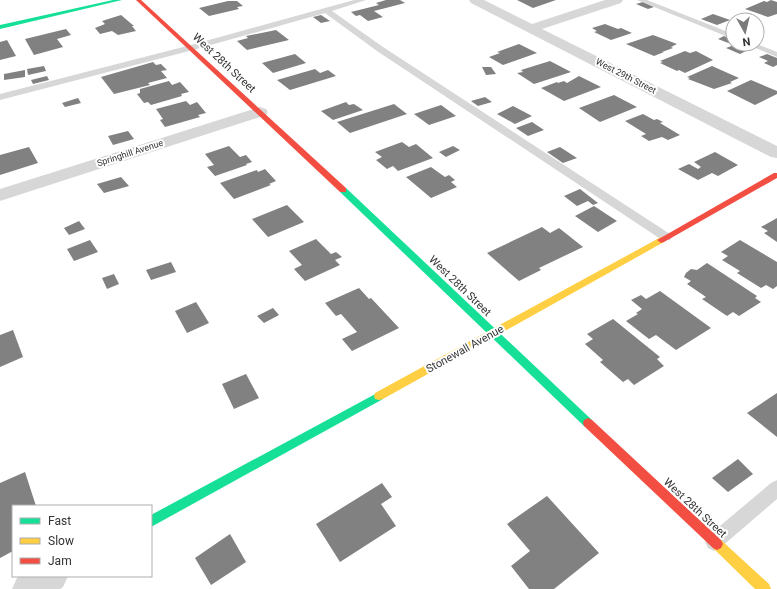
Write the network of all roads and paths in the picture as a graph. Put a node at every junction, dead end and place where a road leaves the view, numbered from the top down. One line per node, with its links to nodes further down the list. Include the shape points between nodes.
1 (84, 0): 9 (street)
2 (120, 0): 10 (street)
3 (138, 0): 13 (street, West 28th Street)
4 (362, 0): 8 (lane)
5 (475, 0): 11 (street, West 29th Street)
6 (617, 0): 11 (street)
7 (641, 0): 12 (lane)
8 (326, 10): 13 (lane); 21 (lane, via 380,49)
9 (0, 18)
10 (0, 27)
11 (531, 28): 18 (street, West 29th Street)
12 (725, 34)
13 (190, 48): 16 (lane); 17 (street, West 28th Street)
14 (765, 50): 15 (lane)
15 (777, 54)
16 (0, 97)
17 (260, 112): 20 (street, Springhill Avenue); 22 (street, West 28th Street)
18 (777, 153)
19 (777, 175): 21 (street, Stonewall Avenue)
20 (0, 195)
21 (666, 237): 22 (street, Stonewall Avenue)
22 (493, 334): 24 (street, Stonewall Avenue); 25 (street, West 28th Street)
23 (777, 488): 25 (lane)
24 (152, 520)
25 (714, 542): 28 (street, West 28th Street)
26 (50, 577): 27 (street)
27 (28, 589)
28 (764, 589)

